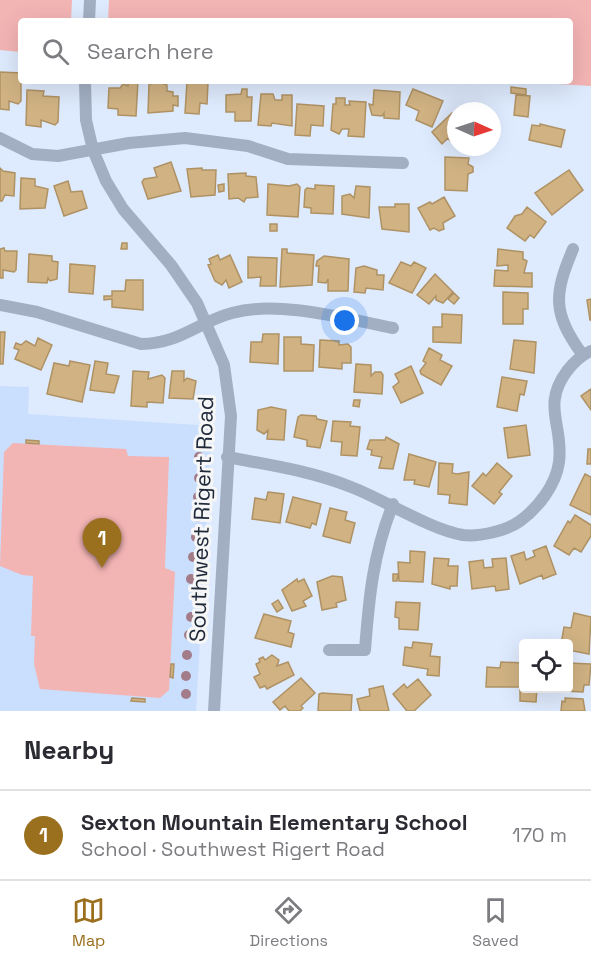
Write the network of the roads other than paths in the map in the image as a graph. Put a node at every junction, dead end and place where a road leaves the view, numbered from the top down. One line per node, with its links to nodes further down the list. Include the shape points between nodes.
1 (90, 0): 2 (street)
2 (89, 18)
3 (86, 84): 5 (street, Southwest Rigert Road, via 86,120)
4 (0, 138): 5 (street, via 32,154 58,156)
5 (93, 150): 6 (street, via 185,138 249,146 288,159); 9 (street, Southwest Rigert Road, via 123,209 171,265)
6 (404, 163)
7 (573, 249): 11 (street, via 559,282 558,306 569,337)
8 (0, 305): 9 (street, via 37,312 141,344 176,339)
9 (208, 324): 10 (street, via 232,313 266,309); 12 (street, Southwest Rigert Road, via 224,365 230,398)
10 (393, 328)
11 (587, 353): 13 (street, via 558,384 553,404 559,462 550,491 519,522 489,533 466,535 447,531)
12 (228, 457): 13 (street, via 301,470); 15 (street, Southwest Rigert Road)
13 (393, 504): 14 (street, via 379,541 371,579 365,650)
14 (329, 650)
15 (214, 711)

